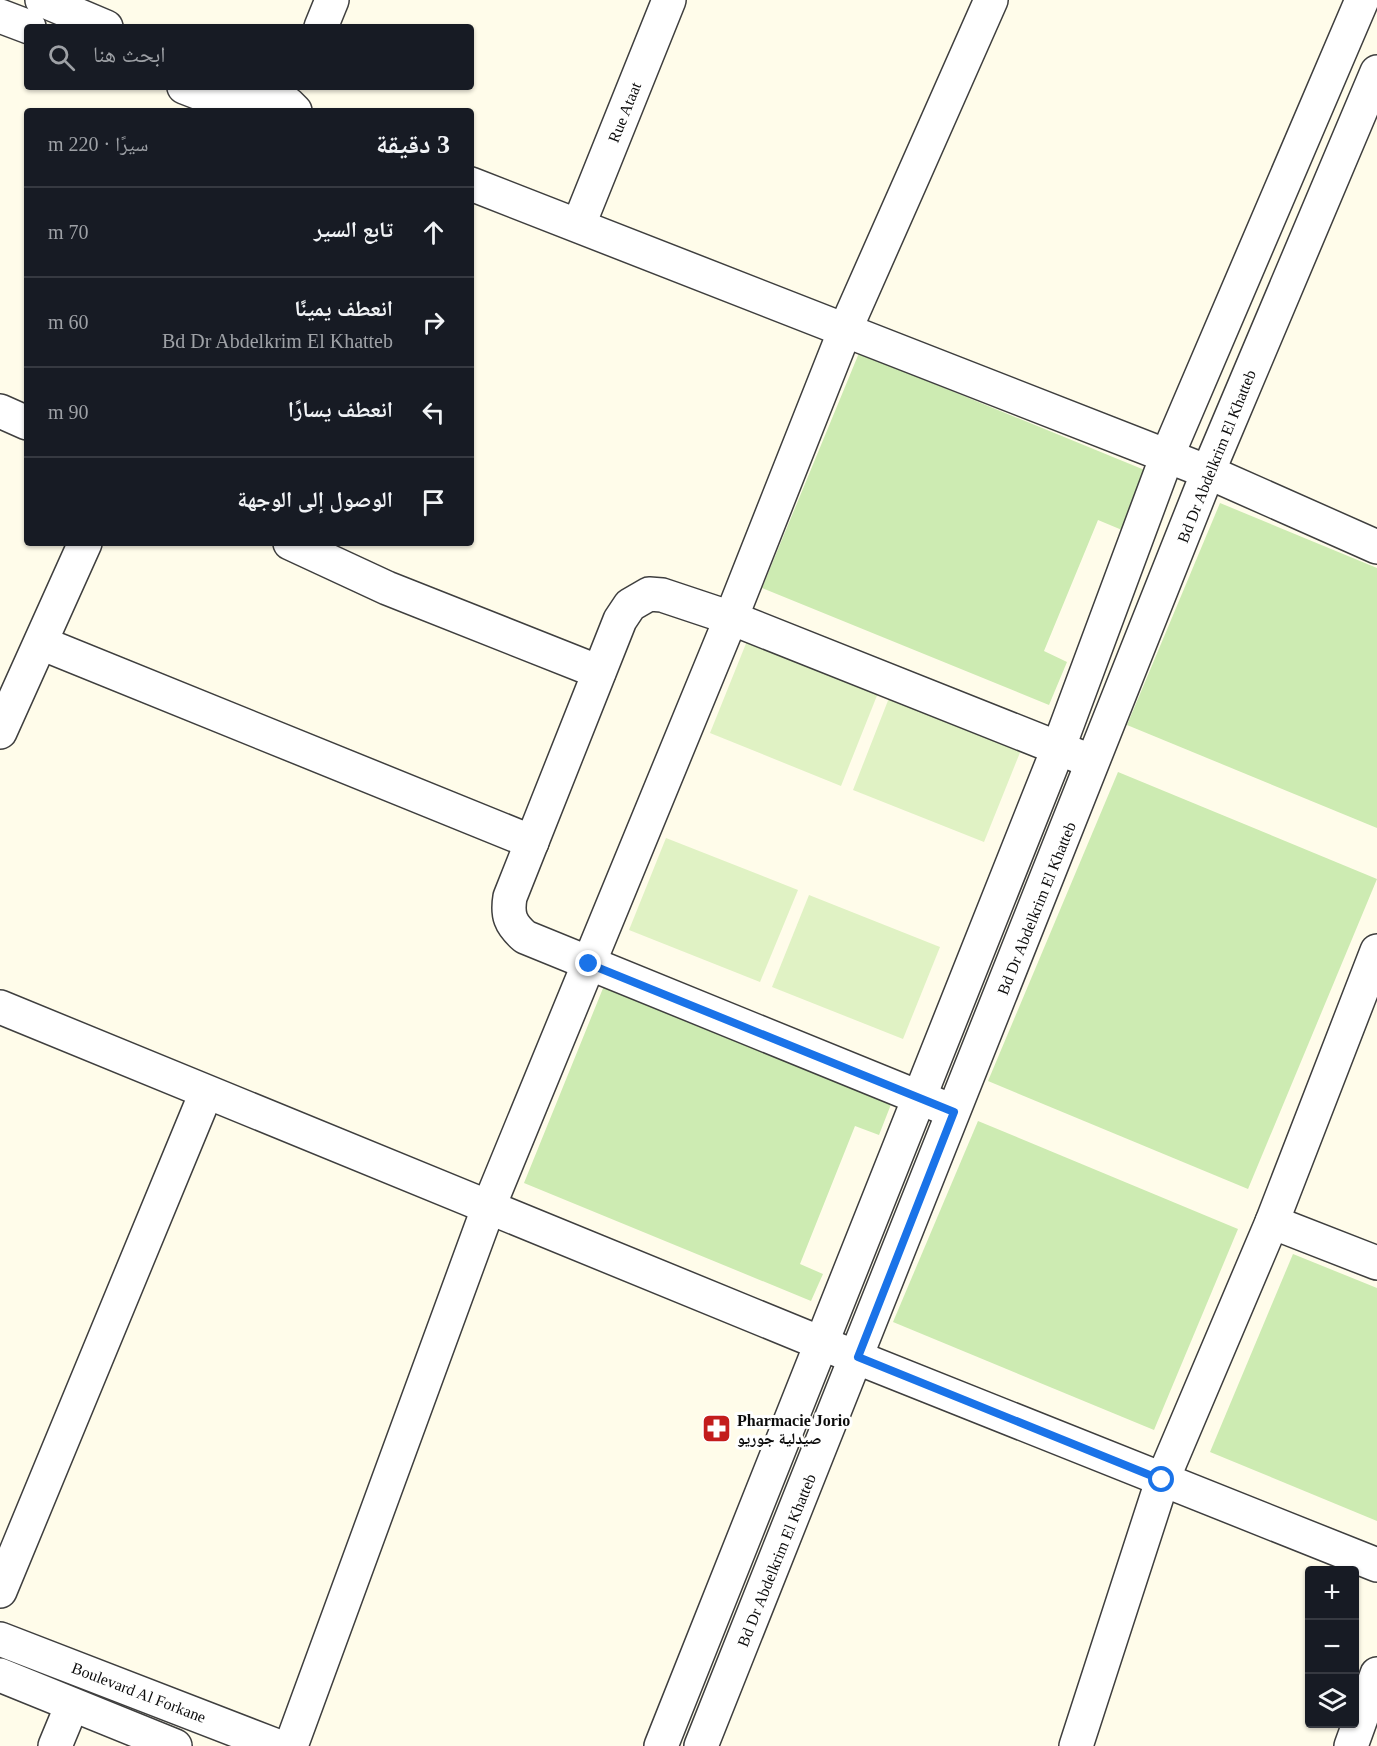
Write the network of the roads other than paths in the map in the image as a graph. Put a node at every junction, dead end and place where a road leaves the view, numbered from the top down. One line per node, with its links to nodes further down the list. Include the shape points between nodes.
1 (42, 0): 7 (street)
2 (332, 0): 8 (street)
3 (669, 0): 16 (street, Rue Ataat)
4 (991, 0): 17 (street)
5 (1362, 0): 20 (street)
6 (0, 16): 9 (street)
7 (99, 24)
8 (322, 24)
9 (24, 25)
10 (1377, 72): 21 (street, Bd Dr Abdelkrim El Khatteb)
11 (192, 90): 14 (street)
12 (256, 90): 13 (street)
13 (291, 103)
14 (238, 108)
15 (474, 185): 16 (street)
16 (579, 224): 17 (street)
17 (845, 330): 20 (street); 25 (street)
18 (0, 411): 19 (street)
19 (24, 422)
20 (1167, 456): 21 (street); 29 (street)
21 (1208, 472): 24 (street); 30 (street, Bd Dr Abdelkrim El Khatteb)
22 (84, 546): 26 (street)
23 (296, 546): 27 (street, via 387,588)
24 (1377, 547)
25 (730, 618): 27 (street, via 649,594 630,605 620,620); 29 (street); 33 (street)
26 (41, 643): 28 (street); 31 (street)
27 (599, 672): 31 (street)
28 (0, 732)
29 (1058, 749): 30 (street); 36 (street)
30 (1094, 762): 37 (street, Bd Dr Abdelkrim El Khatteb)
31 (532, 842): 33 (street, via 510,897 510,922 525,937)
32 (1377, 951): 39 (street)
33 (589, 964): 36 (street); 38 (street)
34 (0, 1008): 35 (street)
35 (206, 1093): 38 (street); 45 (street)
36 (920, 1099): 37 (street); 41 (street)
37 (954, 1112): 42 (street, Bd Dr Abdelkrim El Khatteb)
38 (489, 1206): 41 (street); 53 (street)
39 (1272, 1222): 40 (street); 43 (street)
40 (1377, 1263)
41 (823, 1344): 42 (street); 54 (street)
42 (858, 1357): 43 (street); 55 (street, Bd Dr Abdelkrim El Khatteb)
43 (1162, 1480): 44 (street); 56 (street)
44 (1377, 1564)
45 (0, 1591)
46 (0, 1639): 52 (street, Boulevard Al Forkane)
47 (1377, 1674): 57 (street)
48 (0, 1676): 49 (street)
49 (72, 1704): 50 (street); 51 (street)
50 (55, 1746)
51 (175, 1746)
52 (278, 1746)
53 (291, 1746)
54 (661, 1746)
55 (700, 1746)
56 (1076, 1746)
57 (1351, 1746)

